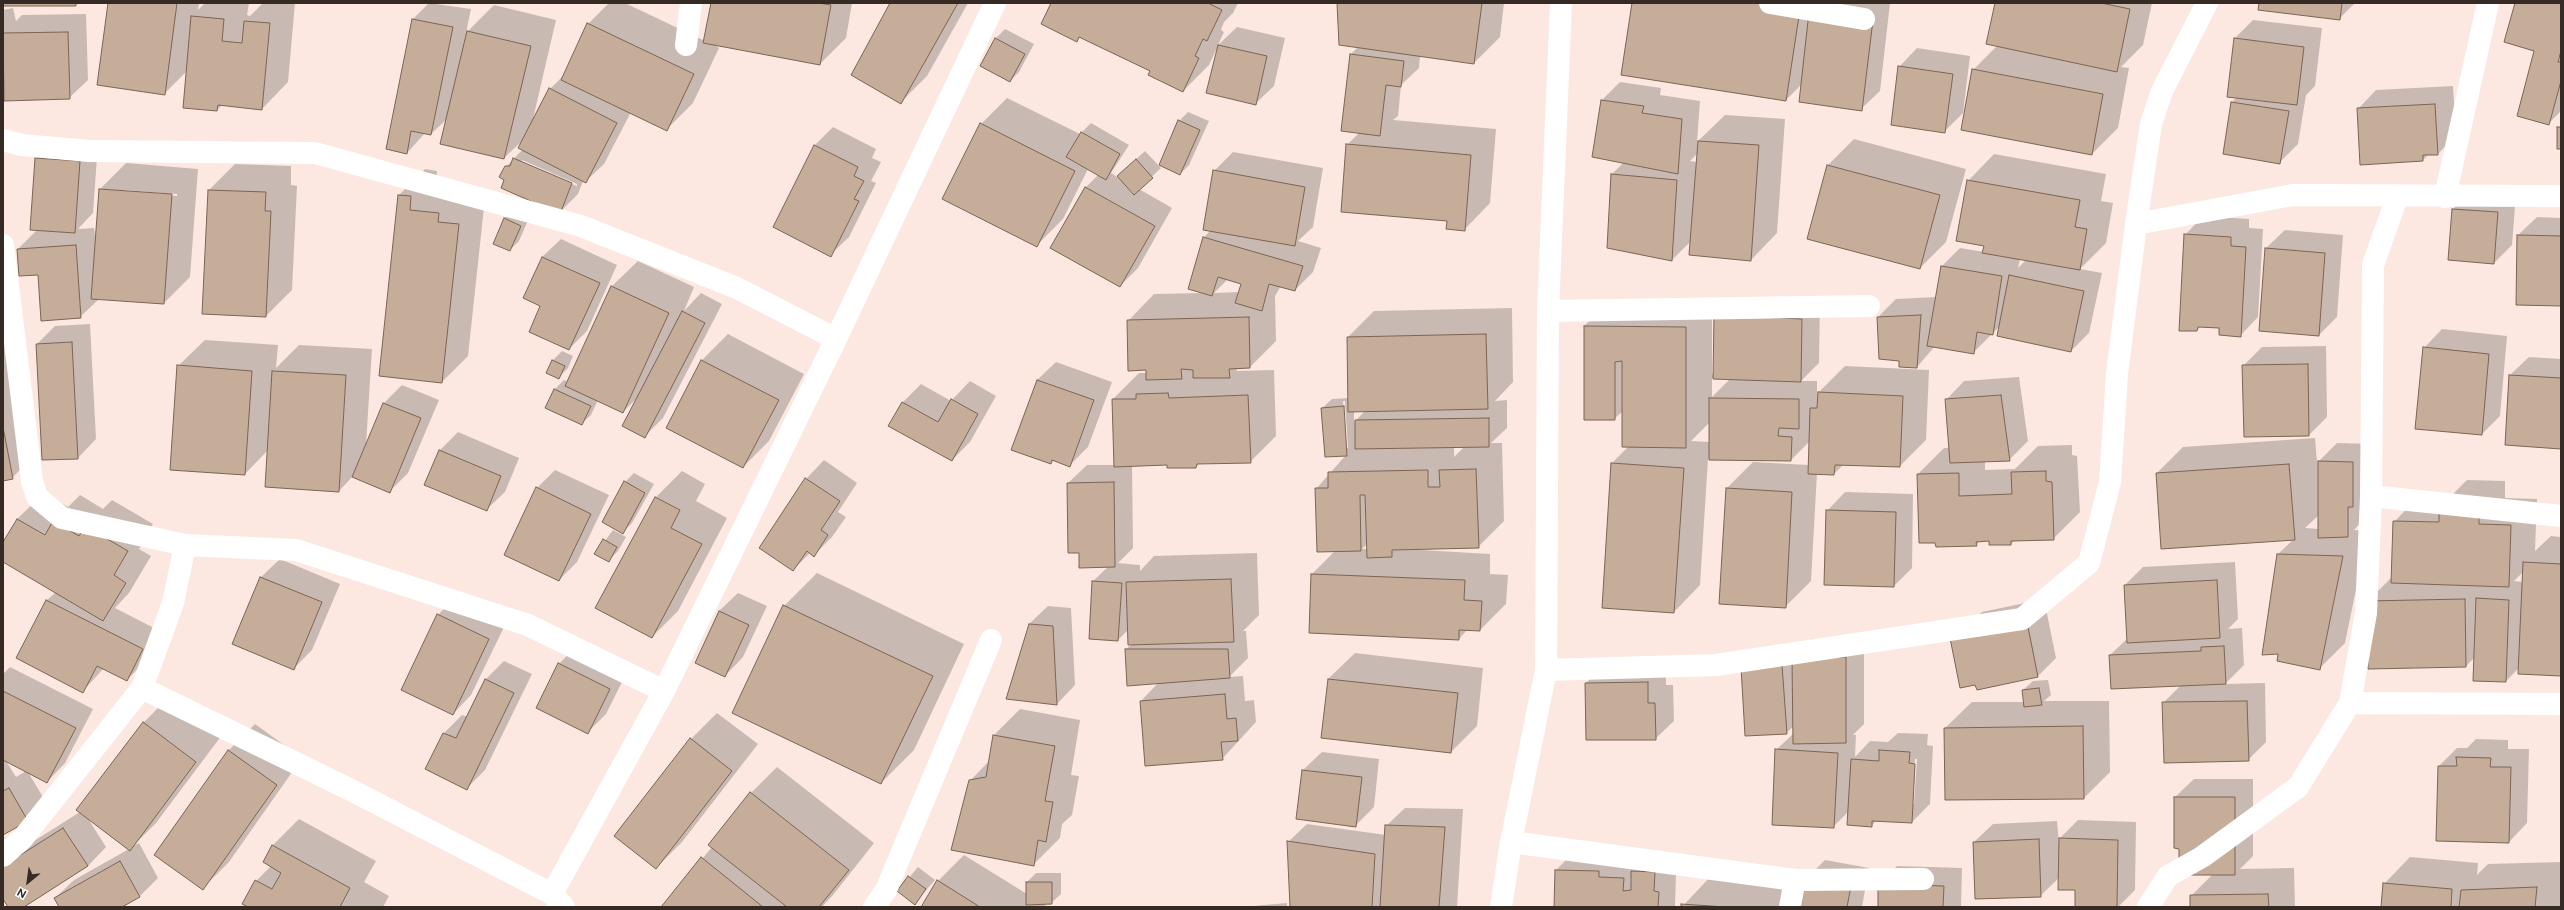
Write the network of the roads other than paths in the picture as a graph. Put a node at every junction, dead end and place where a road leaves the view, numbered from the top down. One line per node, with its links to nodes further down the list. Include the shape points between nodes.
1 (691, 3): 8 (street)
2 (995, 3): 17 (street)
3 (1561, 3): 16 (street)
4 (1770, 3): 7 (street)
5 (2207, 3): 13 (street, via 2162,91 2151,124)
6 (2488, 3): 10 (street)
7 (1864, 19)
8 (686, 45)
9 (3, 140): 17 (street, via 22,146 89,151 316,153 581,226 737,288)
10 (2445, 196): 11 (street); 12 (street)
11 (2561, 196)
12 (2398, 197): 13 (street, via 2293,195); 18 (street, via 2373,265)
13 (2136, 224): 22 (street, via 2117,374 2110,482 2089,562 2022,619 1716,665)
14 (3, 245): 20 (street, via 32,481 37,497 62,518)
15 (1868, 306): 16 (street)
16 (1548, 310): 22 (street)
17 (836, 339): 24 (street)
18 (2370, 496): 19 (street); 25 (street, via 2366,613)
19 (2561, 516)
20 (185, 545): 23 (street, via 173,603); 24 (street, via 296,550 528,625)
21 (991, 640): 32 (street, via 886,890)
22 (1546, 670): 27 (street)
23 (142, 688): 28 (street, via 24,838); 31 (street, via 349,789)
24 (664, 690): 31 (street)
25 (2350, 703): 26 (street); 35 (street, via 2298,787 2202,858 2168,876)
26 (2561, 704)
27 (1511, 842): 30 (street); 33 (street)
28 (3, 856)
29 (1923, 878): 30 (street)
30 (1795, 880): 34 (street)
31 (558, 900)
32 (874, 907)
33 (1501, 907)
34 (1790, 907)
35 (2148, 907)

